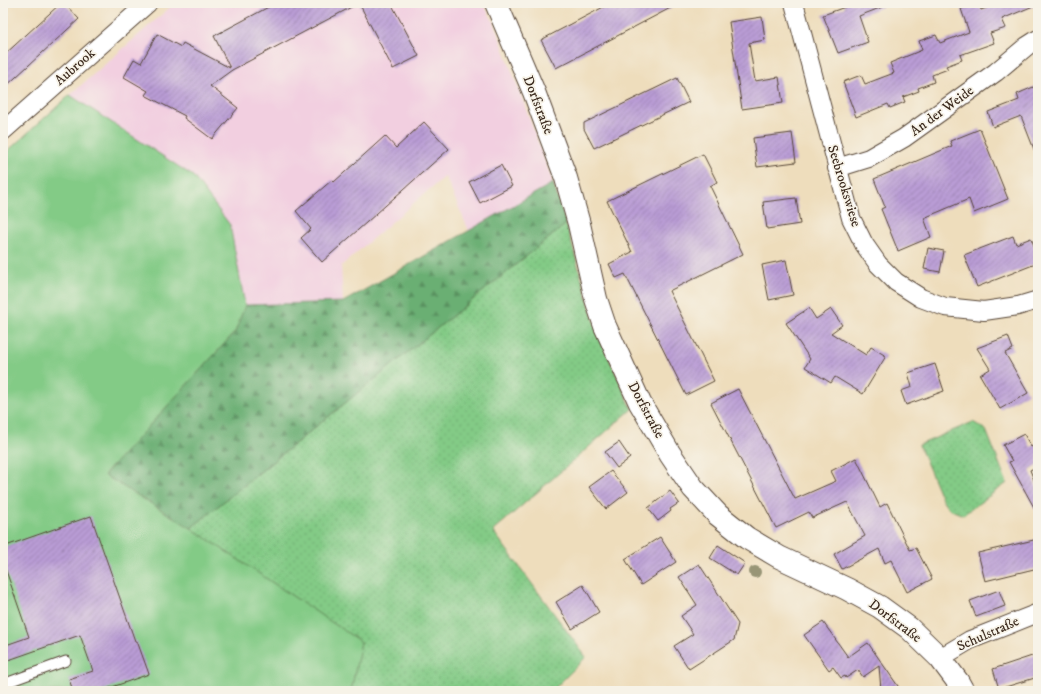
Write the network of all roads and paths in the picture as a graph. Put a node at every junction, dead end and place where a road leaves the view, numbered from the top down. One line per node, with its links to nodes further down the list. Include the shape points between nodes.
1 (148, 3): 5 (street, Aubrook)
2 (496, 3): 9 (street, Dorfstraße, via 534,92 566,178 605,326 640,403 693,488 718,515 747,538 779,557 880,607 909,628)
3 (794, 3): 6 (street, Seebrookswiese)
4 (1038, 39): 6 (street, An der Weide, via 904,138 869,158)
5 (3, 130)
6 (837, 168): 7 (street, Seebrookswiese, via 852,218 864,244 878,264 896,282 921,298 945,307 984,311)
7 (1038, 300)
8 (1038, 613): 9 (street, Schulstraße, via 970,640)
9 (940, 658): 12 (street, Dorfstraße)
10 (66, 661): 11 (lane)
11 (3, 684)
12 (963, 691)

